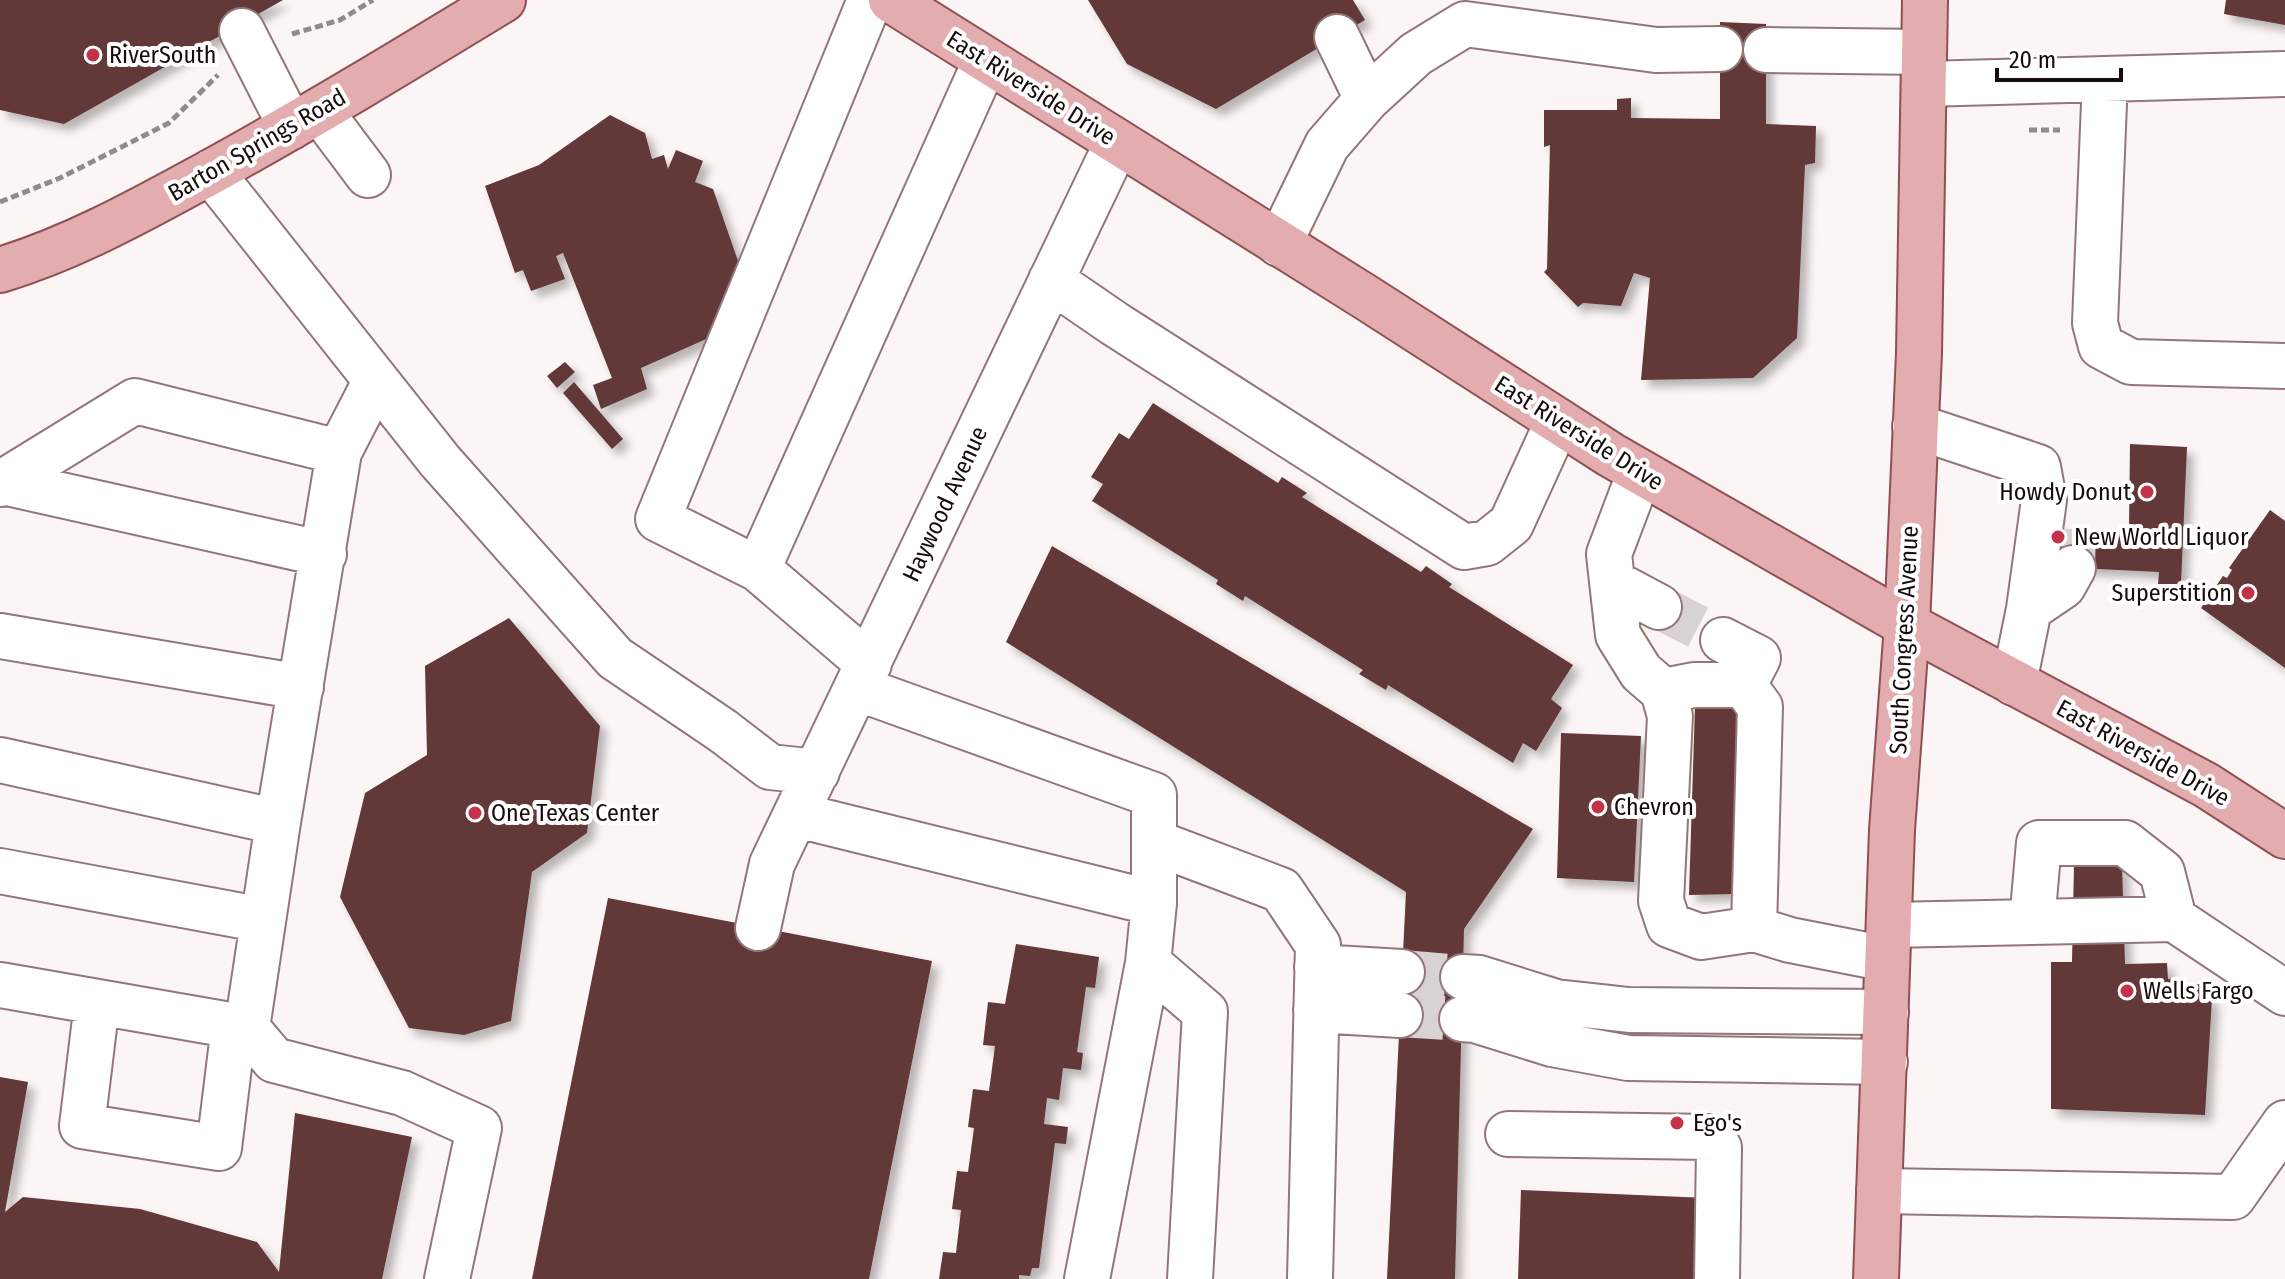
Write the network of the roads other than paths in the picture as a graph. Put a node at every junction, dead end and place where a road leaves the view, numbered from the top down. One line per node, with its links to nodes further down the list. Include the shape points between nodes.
1 (503, 0): 15 (main road, Barton Springs Road)
2 (870, 0): 31 (street, via 658,519)
3 (891, 0): 10 (main road, East Riverside Drive)
4 (1925, 0): 11 (main road, South Congress Avenue)
5 (1504, 14): 8 (street, via 1656,50); 14 (street, via 1465,24 1416,54)
6 (1337, 37): 14 (street)
7 (250, 44): 15 (street)
8 (1720, 49)
9 (1766, 50): 11 (street)
10 (986, 60): 16 (main road, East Riverside Drive); 31 (street)
11 (1924, 68): 13 (street); 25 (main road, South Congress Avenue)
12 (2285, 74): 13 (street)
13 (2105, 79): 22 (street, via 2095,323 2101,346 2131,362)
14 (1367, 99): 19 (street, via 1327,145)
15 (305, 119): 17 (main road, Barton Springs Road); 18 (street)
16 (1117, 143): 19 (main road, East Riverside Drive); 21 (street, Haywood Avenue)
17 (211, 172): 20 (main road, Barton Springs Road, via 102,231); 23 (street)
18 (368, 175)
19 (1279, 244): 24 (main road, East Riverside Drive)
20 (0, 270)
21 (1051, 280): 24 (street, via 1464,547 1487,543 1511,524); 38 (street, Haywood Avenue)
22 (2285, 366)
23 (376, 380): 26 (street); 44 (street, via 440,461 615,658 770,767)
24 (1558, 421): 27 (main road, East Riverside Drive)
25 (1915, 426): 29 (street, via 2038,467); 35 (main road, South Congress Avenue)
26 (339, 452): 28 (street, via 135,401); 30 (street)
27 (1640, 472): 32 (street, via 1609,554); 35 (main road, East Riverside Drive)
28 (2, 483): 30 (street)
29 (2064, 533): 34 (street); 34 (street, via 2063,586)
30 (324, 554): 41 (street)
31 (758, 569): 38 (street)
32 (1612, 582): 33 (street); 42 (street, via 1618,635 1641,672)
33 (1659, 607)
34 (2029, 609): 39 (street)
35 (1907, 625): 39 (main road, East Riverside Drive); 56 (main road, South Congress Avenue)
36 (0, 636): 41 (street)
37 (1723, 640): 40 (street, via 1758,658)
38 (863, 676): 44 (street, Haywood Avenue); 48 (street, via 1154,795)
39 (2014, 683): 47 (main road, East Riverside Drive, via 2206,785)
40 (1744, 685): 42 (street); 55 (street, via 1760,707)
41 (301, 687): 46 (street)
42 (1663, 691): 55 (street, via 1670,716 1661,901 1669,925 1701,937)
43 (0, 760): 46 (street)
44 (817, 772): 45 (street, Haywood Avenue)
45 (797, 815): 50 (street); 54 (street, Haywood Avenue, via 772,864)
46 (278, 822): 52 (street)
47 (2285, 836)
48 (1154, 842): 50 (street); 58 (street, via 1281,890 1318,945)
49 (0, 871): 52 (street)
50 (1154, 903): 57 (street)
51 (2174, 919): 53 (street); 53 (street, via 2162,872 2125,843 2039,843); 61 (street)
52 (263, 920): 67 (street)
53 (2032, 922): 56 (street)
54 (758, 928)
55 (1754, 929): 56 (street, via 1790,940)
56 (1888, 942): 65 (main road, South Congress Avenue)
57 (1148, 963): 74 (street); 75 (street, via 1205,1012)
58 (1317, 967): 59 (street); 63 (street)
59 (1402, 972)
60 (0, 985): 62 (street)
61 (2285, 993)
62 (97, 1003): 67 (street); 67 (street, via 82,1126 219,1148)
63 (1316, 1010): 66 (street); 76 (street)
64 (1629, 1010): 65 (street); 68 (street); 68 (street, via 1556,1002 1479,978 1462,998 1475,1020 1552,1044)
65 (1886, 1012): 69 (main road, South Congress Avenue)
66 (1400, 1015)
67 (240, 1027): 73 (street, via 274,1060 402,1093 479,1128)
68 (1628, 1058): 69 (street)
69 (1885, 1062): 72 (main road, South Congress Avenue)
70 (2285, 1123): 72 (street, via 2233,1197)
71 (1508, 1134): 77 (street, via 1710,1137 1719,1148)
72 (1879, 1191): 78 (main road, South Congress Avenue)
73 (447, 1279)
74 (1087, 1279)
75 (1190, 1279)
76 (1310, 1279)
77 (1717, 1279)
78 (1876, 1279)

